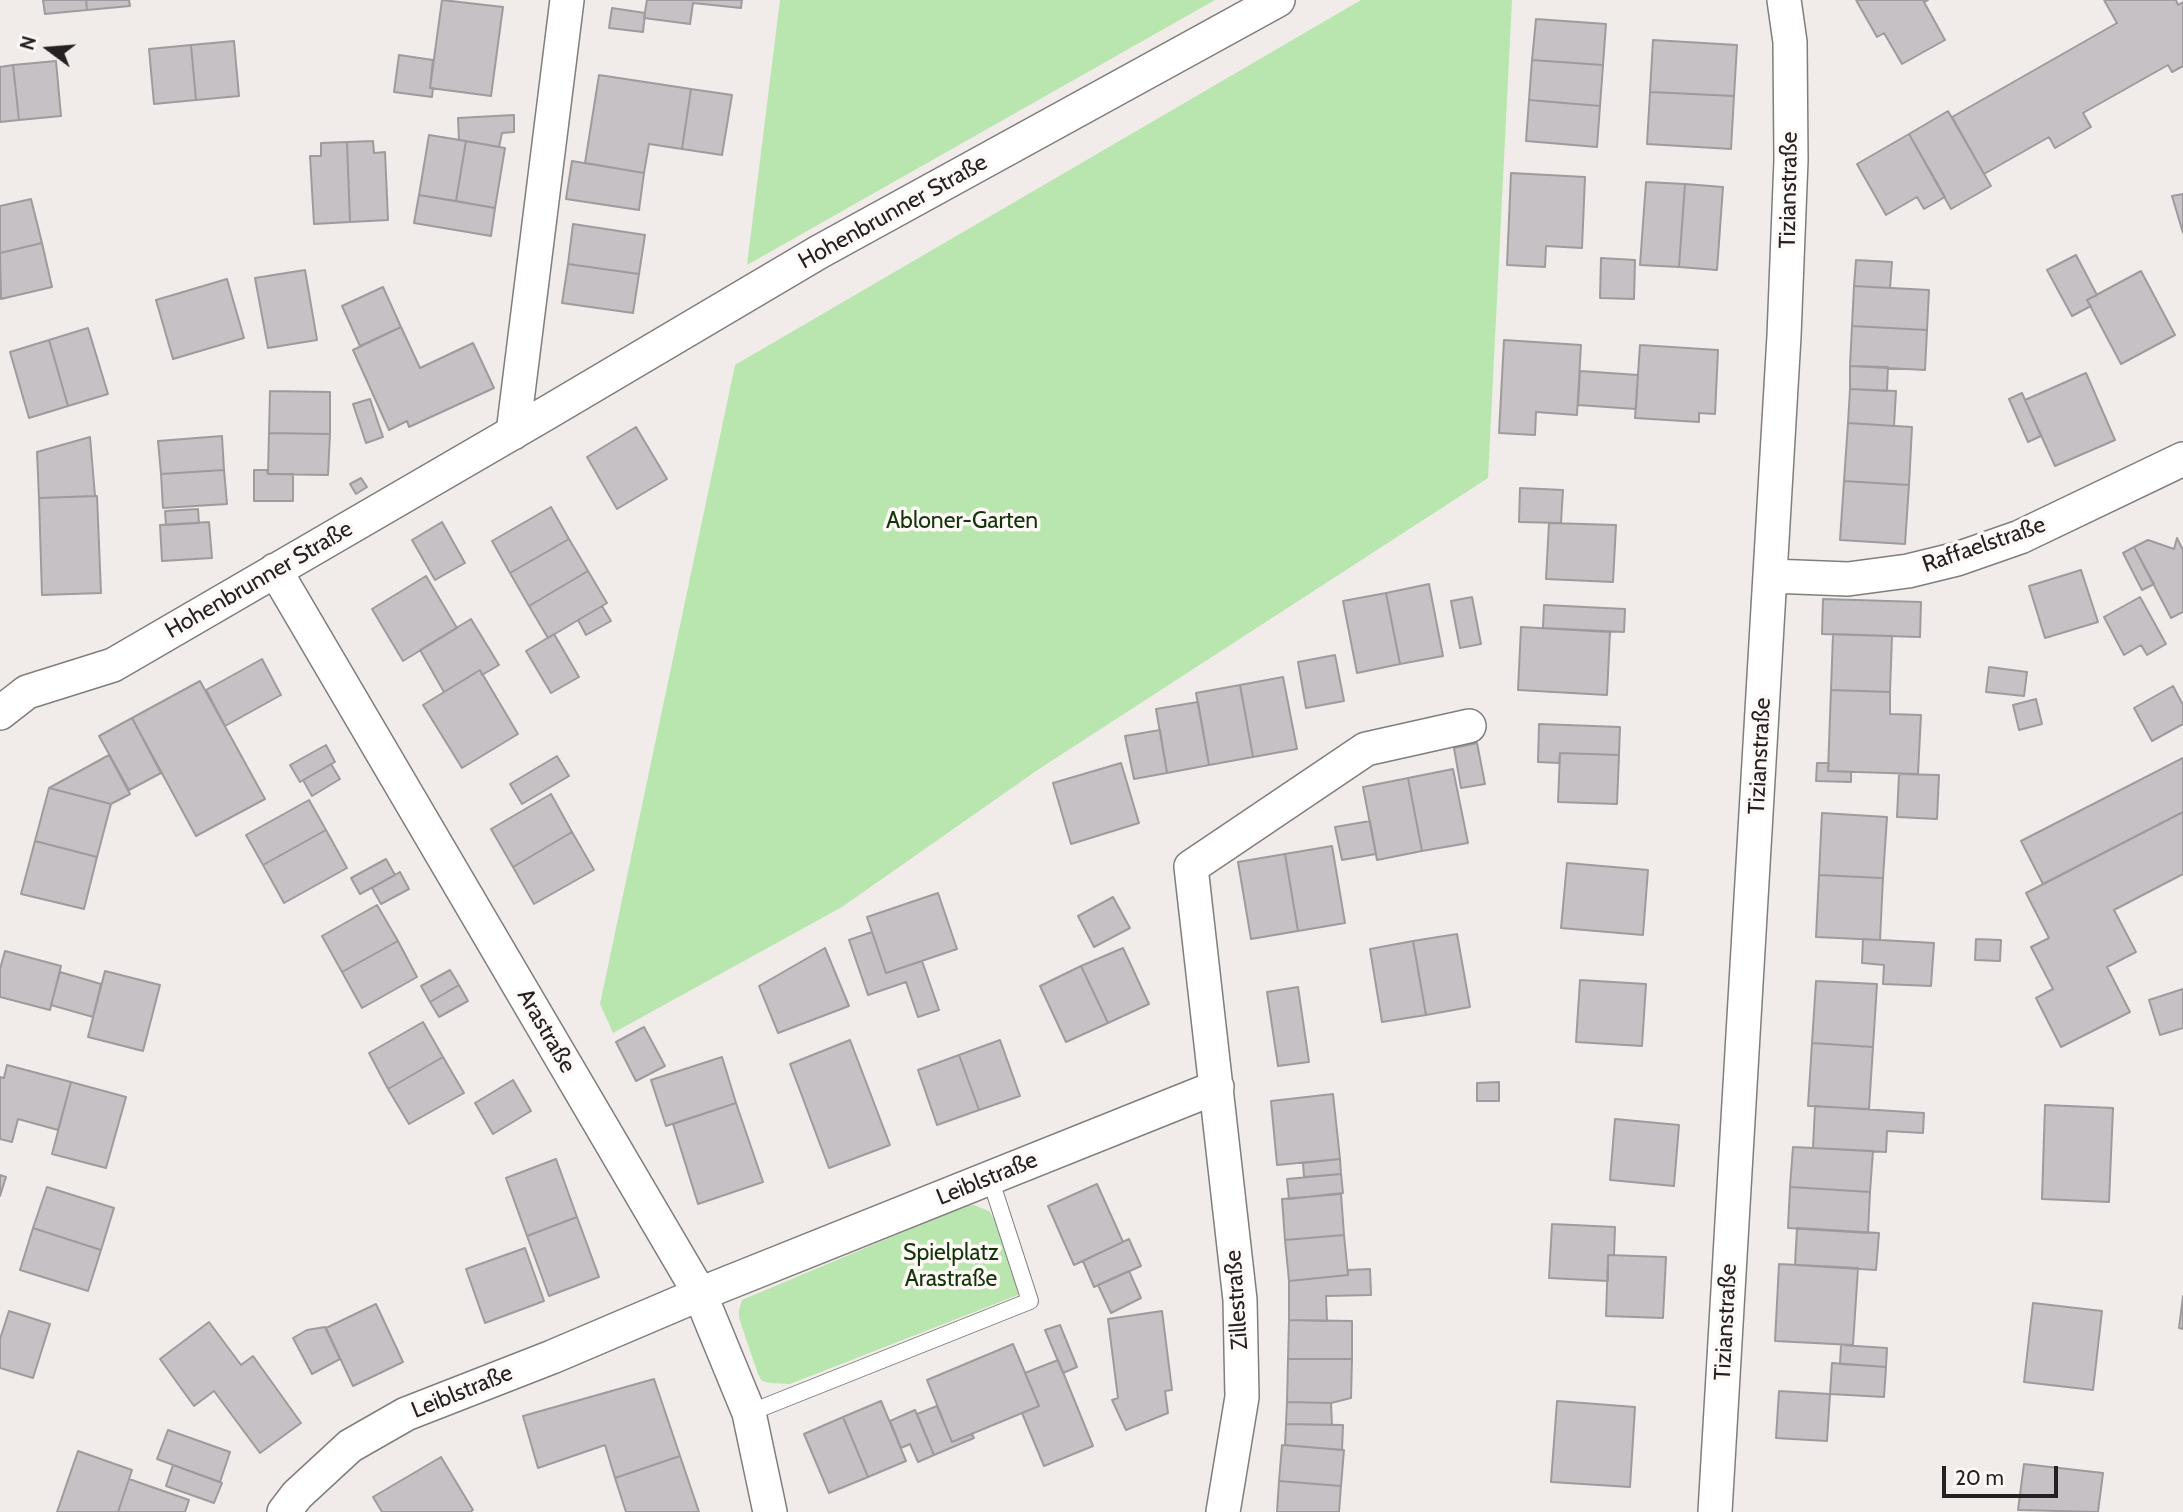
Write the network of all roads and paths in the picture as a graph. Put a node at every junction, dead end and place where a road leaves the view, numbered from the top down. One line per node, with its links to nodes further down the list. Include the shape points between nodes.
1 (567, 0): 4 (street)
2 (1278, 0): 4 (street, Hohenbrunner Straße, via 819,252)
3 (1784, 0): 7 (street, Tizianstraße, via 1790,42 1791,160)
4 (513, 433): 6 (street, Hohenbrunner Straße)
5 (2183, 459): 7 (street, Raffaelstraße, via 2020,537 1957,559 1848,579)
6 (275, 570): 8 (street, Hohenbrunner Straße, via 113,665 27,692); 12 (street, Arastraße)
7 (1771, 576): 17 (street, Tizianstraße)
8 (0, 713)
9 (1469, 726): 10 (street, via 1366,749 1191,867)
10 (1217, 1087): 11 (street, Leiblstraße); 16 (street, Zillestraße, via 1240,1300 1242,1396)
11 (990, 1178): 12 (street, Leiblstraße); 13 (lane, via 1030,1301)
12 (700, 1294): 13 (street, Arastraße); 14 (street, Leiblstraße, via 406,1414 350,1446 297,1494)
13 (749, 1413): 15 (street, Arastraße)
14 (284, 1512)
15 (770, 1512)
16 (1223, 1512)
17 (1715, 1512)

